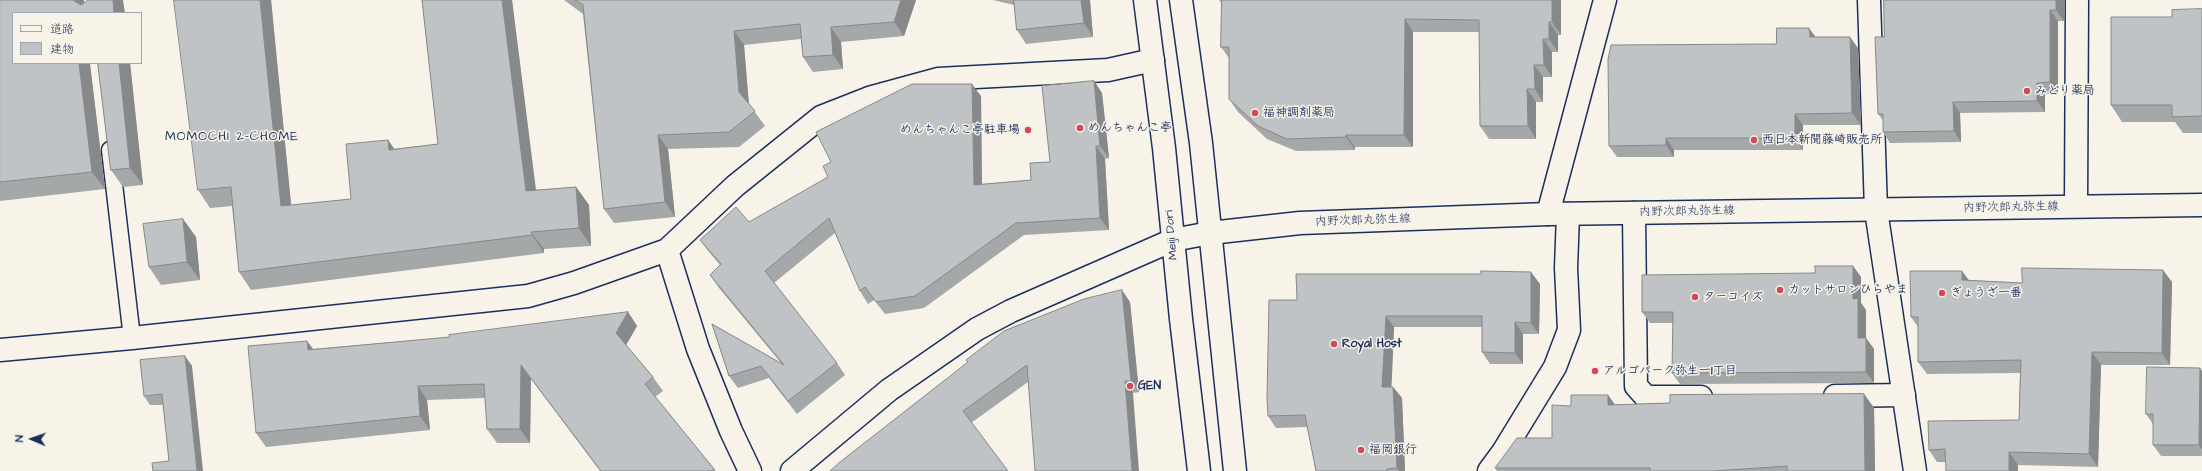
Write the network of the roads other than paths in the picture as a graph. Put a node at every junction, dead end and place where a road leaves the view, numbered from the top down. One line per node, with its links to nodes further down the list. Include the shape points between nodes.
1 (1145, 0): 6 (street, Meiji Dori)
2 (1181, 0): 13 (street, via 1201,143)
3 (1605, 0): 12 (street)
4 (1869, 0): 10 (street)
5 (2077, 0): 9 (street)
6 (1153, 60): 14 (street, Meiji Dori); 15 (street, via 1108,70 938,79 872,97 821,117 735,186)
7 (108, 134): 16 (lane)
8 (2202, 204): 9 (street, 内野次郎丸弥生線)
9 (2076, 206): 10 (street, 内野次郎丸弥生線)
10 (1876, 210): 11 (street, 内野次郎丸弥生線); 20 (street)
11 (1634, 213): 12 (street, 内野次郎丸弥生線); 18 (street, via 1636,386 1646,397)
12 (1558, 214): 13 (street, 内野次郎丸弥生線, via 1300,223); 25 (street, via 1566,268 1569,330 1555,366)
13 (1210, 233): 14 (street, 内野次郎丸弥生線); 24 (street)
14 (1173, 240): 22 (street, 内野次郎丸弥生線, via 976,329 889,390); 23 (street, Meiji Dori)
15 (668, 250): 16 (street, via 574,283 528,296); 21 (street, via 698,349)
16 (132, 338): 17 (street)
17 (0, 350)
18 (1724, 396)
19 (1818, 396): 20 (street)
20 (1904, 396): 26 (street)
21 (750, 471)
22 (792, 471)
23 (1199, 471)
24 (1235, 471)
25 (1489, 471)
26 (1915, 471)

